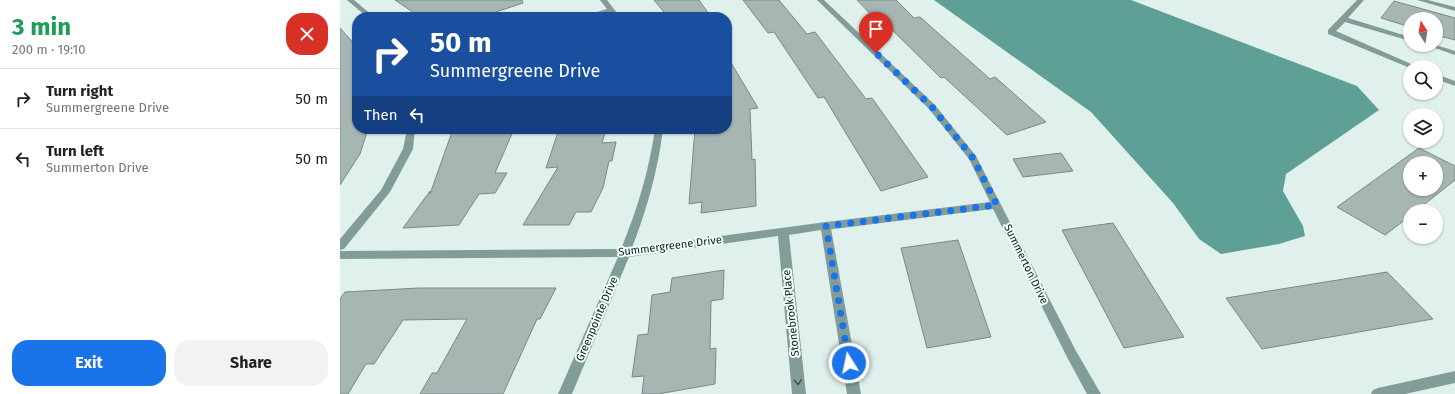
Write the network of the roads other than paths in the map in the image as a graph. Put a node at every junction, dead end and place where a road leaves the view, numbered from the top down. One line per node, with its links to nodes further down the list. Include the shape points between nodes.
1 (350, 0): 8 (street)
2 (603, 0): 7 (street)
3 (820, 0): 19 (street, Summerton Drive, via 932,107 973,158)
4 (1361, 0): 10 (street)
5 (1420, 0): 6 (street)
6 (1455, 9)
7 (612, 10): 9 (street)
8 (365, 12)
9 (604, 12)
10 (1343, 19): 11 (street); 14 (street, via 1330,32)
11 (1403, 37)
12 (1443, 49): 13 (street)
13 (1455, 53)
14 (1403, 62)
15 (1443, 79): 16 (street)
16 (1455, 84)
17 (410, 134): 22 (street, via 408,149 385,192)
18 (658, 134): 23 (street, Greenpointe Drive, via 642,209)
19 (997, 205): 20 (street, Summergreene Drive); 29 (street, Summerton Drive, via 1072,356)
20 (826, 226): 21 (street, Summergreene Drive); 28 (street)
21 (783, 231): 23 (street, Summergreene Drive); 27 (street, Stonebrook Place, one-way to 27)
22 (340, 246)
23 (625, 253): 24 (street, Summergreene Drive); 26 (street, Greenpointe Drive)
24 (340, 255)
25 (1455, 377): 30 (street)
26 (565, 394)
27 (799, 394)
28 (854, 394)
29 (1094, 394)
30 (1378, 394)

